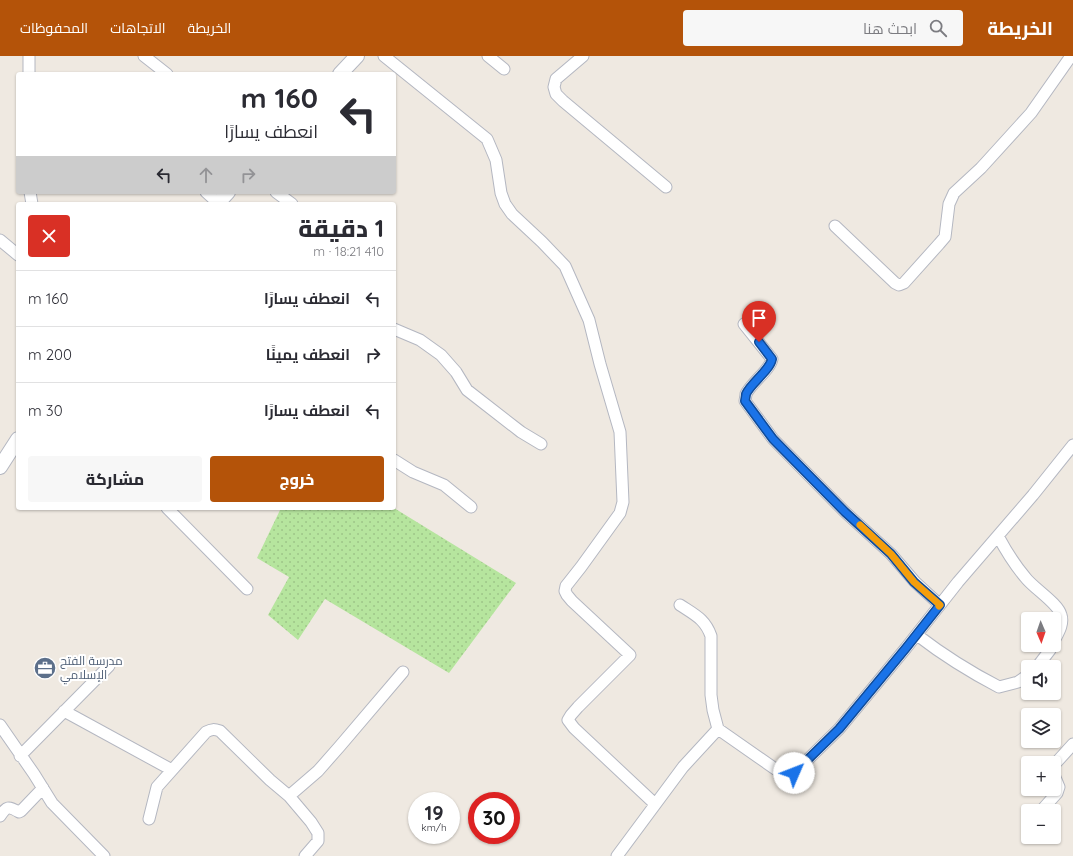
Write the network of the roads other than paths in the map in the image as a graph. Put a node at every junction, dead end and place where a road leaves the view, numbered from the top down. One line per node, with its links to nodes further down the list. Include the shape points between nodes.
1 (29, 56): 9 (street)
2 (144, 56): 10 (street)
3 (356, 56): 11 (street)
4 (384, 56): 54 (street, via 487,139 496,160 505,204 565,266 589,320 620,432 623,502 620,513 566,586 565,591 572,601 630,655 568,720)
5 (488, 56): 8 (street)
6 (583, 56): 12 (street, via 556,79 556,94)
7 (1071, 56): 19 (street, via 1030,113 981,168 954,193 949,204 945,237 904,283 895,283)
8 (504, 69)
9 (29, 72)
10 (164, 72)
11 (342, 72)
12 (666, 187)
13 (208, 194): 16 (street)
14 (226, 194): 17 (street)
15 (279, 194): 18 (street)
16 (217, 202)
17 (219, 202)
18 (289, 202)
19 (835, 226)
20 (0, 240): 21 (street)
21 (16, 253)
22 (744, 324): 34 (street, via 772,359 771,364 746,395 745,401 773,439 845,512 891,554 914,582)
23 (396, 330): 25 (street, via 420,340 441,355 467,390 521,432)
24 (16, 442): 28 (street)
25 (541, 444)
26 (1073, 445): 31 (street)
27 (396, 461): 29 (street, via 413,472 444,485)
28 (0, 467)
29 (471, 507)
30 (170, 510): 32 (street)
31 (998, 536): 34 (street); 35 (street, via 1011,560 1026,579)
32 (247, 589)
33 (680, 605): 46 (street, via 699,617 708,627 711,636 711,695)
34 (940, 605): 38 (street)
35 (1060, 612)
36 (1061, 614): 37 (street)
37 (1061, 624)
38 (916, 635): 43 (street, via 973,674 999,687); 46 (street, via 839,729 794,773 781,773)
39 (1048, 652): 40 (street)
40 (1042, 660)
41 (109, 666): 44 (street)
42 (403, 672): 52 (street, via 318,771)
43 (1021, 680)
44 (64, 711): 48 (street); 50 (street)
45 (0, 725): 48 (street)
46 (718, 729): 54 (street, via 683,766)
47 (1073, 744): 49 (street)
48 (20, 756): 51 (street)
49 (1061, 757)
50 (172, 770): 52 (street, via 206,732 215,729); 57 (street, via 157,787)
51 (42, 788): 56 (street, via 21,811 8,807); 58 (street, via 52,803)
52 (289, 796): 59 (street, via 318,833 318,841)
53 (1054, 796): 55 (street)
54 (655, 804): 60 (street)
55 (1047, 804)
56 (0, 816)
57 (149, 819)
58 (104, 856)
59 (305, 856)
60 (617, 856)

